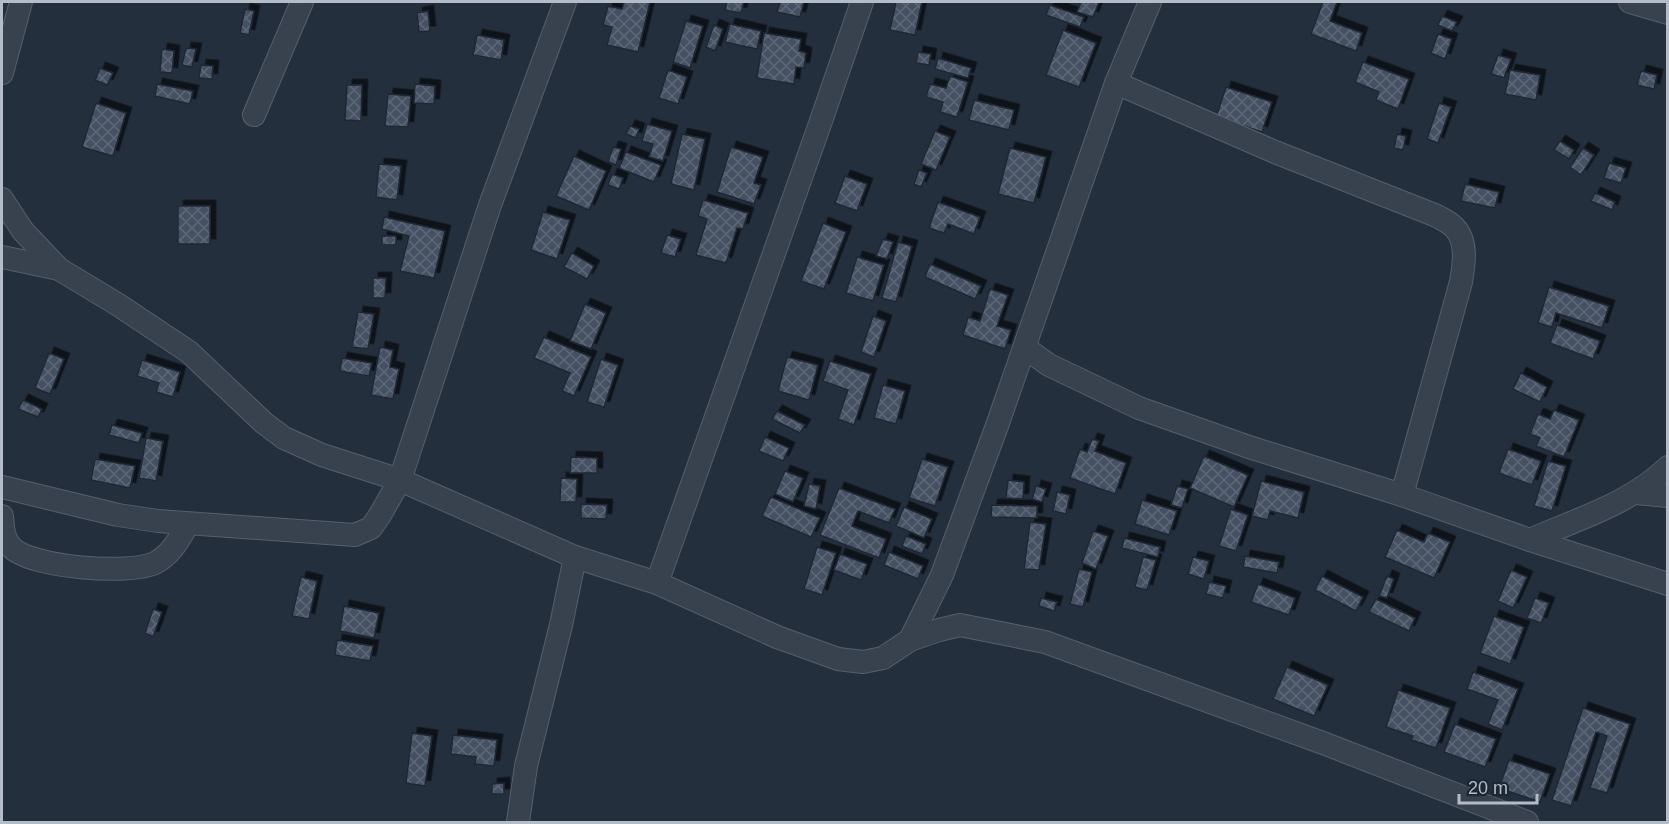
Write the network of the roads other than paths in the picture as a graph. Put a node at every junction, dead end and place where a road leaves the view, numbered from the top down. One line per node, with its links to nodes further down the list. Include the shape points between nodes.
1 (21, 2): 8 (street)
2 (302, 2): 10 (street)
3 (566, 2): 16 (street, via 490,205)
4 (862, 2): 25 (street)
5 (1150, 2): 9 (street)
6 (1630, 2): 7 (street)
7 (1668, 13)
8 (2, 74)
9 (1116, 83): 14 (street); 19 (street, via 1437,216 1454,227 1463,242 1465,263)
10 (254, 115)
11 (2, 200): 13 (street, via 23,231)
12 (2, 257): 13 (street)
13 (59, 269): 16 (street, via 189,352 284,438 322,455)
14 (1025, 348): 19 (street, via 1049,365 1139,408); 27 (street, via 942,575)
15 (1668, 467): 18 (street)
16 (400, 480): 22 (street, via 371,528 355,535); 24 (street)
17 (2, 488): 21 (street); 22 (street, via 118,515)
18 (1636, 493): 20 (street); 23 (street)
19 (1402, 495): 23 (street)
20 (1668, 496)
21 (2, 516): 22 (street, via 4,534 12,548 32,558 107,570 142,568 157,562 173,549)
22 (188, 524)
23 (1530, 540): 26 (street)
24 (575, 557): 25 (street); 28 (street, via 526,766)
25 (657, 582): 27 (street, via 777,637 838,659 863,662 883,658)
26 (1668, 584)
27 (910, 640): 29 (street, via 960,625 1045,642)
28 (518, 822)
29 (1527, 822)

